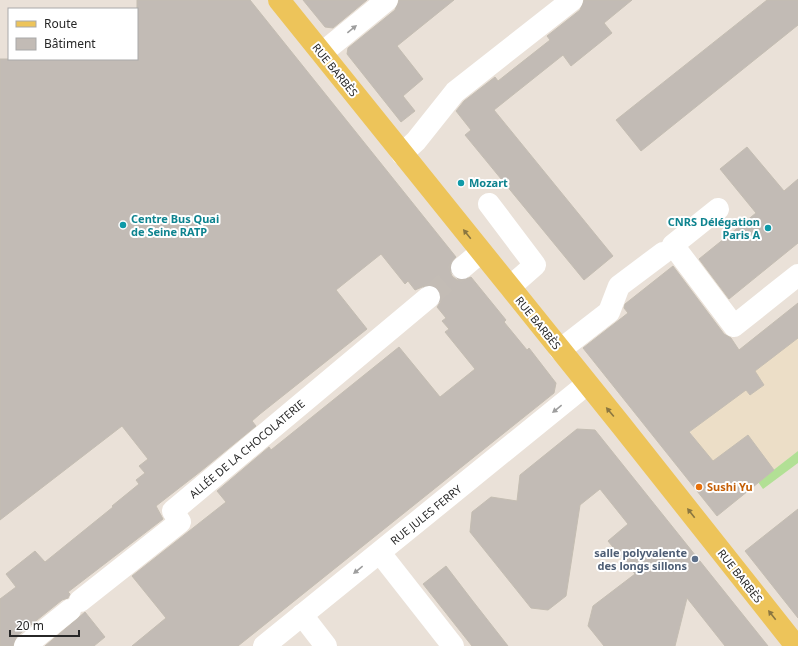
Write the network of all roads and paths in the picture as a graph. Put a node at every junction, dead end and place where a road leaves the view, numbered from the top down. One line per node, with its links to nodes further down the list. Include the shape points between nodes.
1 (279, 0): 4 (main road, RUE BARBÈS)
2 (388, 0): 4 (street, one-way to 2)
3 (572, 0): 5 (street, via 455,92 416,141)
4 (322, 53): 5 (main road, RUE BARBÈS)
5 (402, 154): 8 (main road, RUE BARBÈS, one-way to 5)
6 (489, 204): 12 (street, via 535,265)
7 (718, 209): 11 (street, via 673,245 734,326)
8 (481, 252): 10 (street); 12 (main road, RUE BARBÈS)
9 (663, 253): 14 (street, via 619,286 609,312)
10 (462, 268)
11 (798, 275)
12 (510, 287): 14 (main road, RUE BARBÈS)
13 (429, 297): 18 (street, ALLÉE DE LA CHOCOLATERIE, via 173,511 180,522)
14 (560, 350): 15 (main road, RUE BARBÈS)
15 (587, 384): 16 (street, RUE JULES FERRY, one-way to 16); 22 (main road, RUE BARBÈS, one-way to 15)
16 (380, 553): 17 (street, RUE JULES FERRY, one-way to 17); 21 (street)
17 (302, 615): 19 (street, RUE JULES FERRY); 20 (street)
18 (24, 646)
19 (264, 646)
20 (326, 646)
21 (454, 646)
22 (796, 646)

